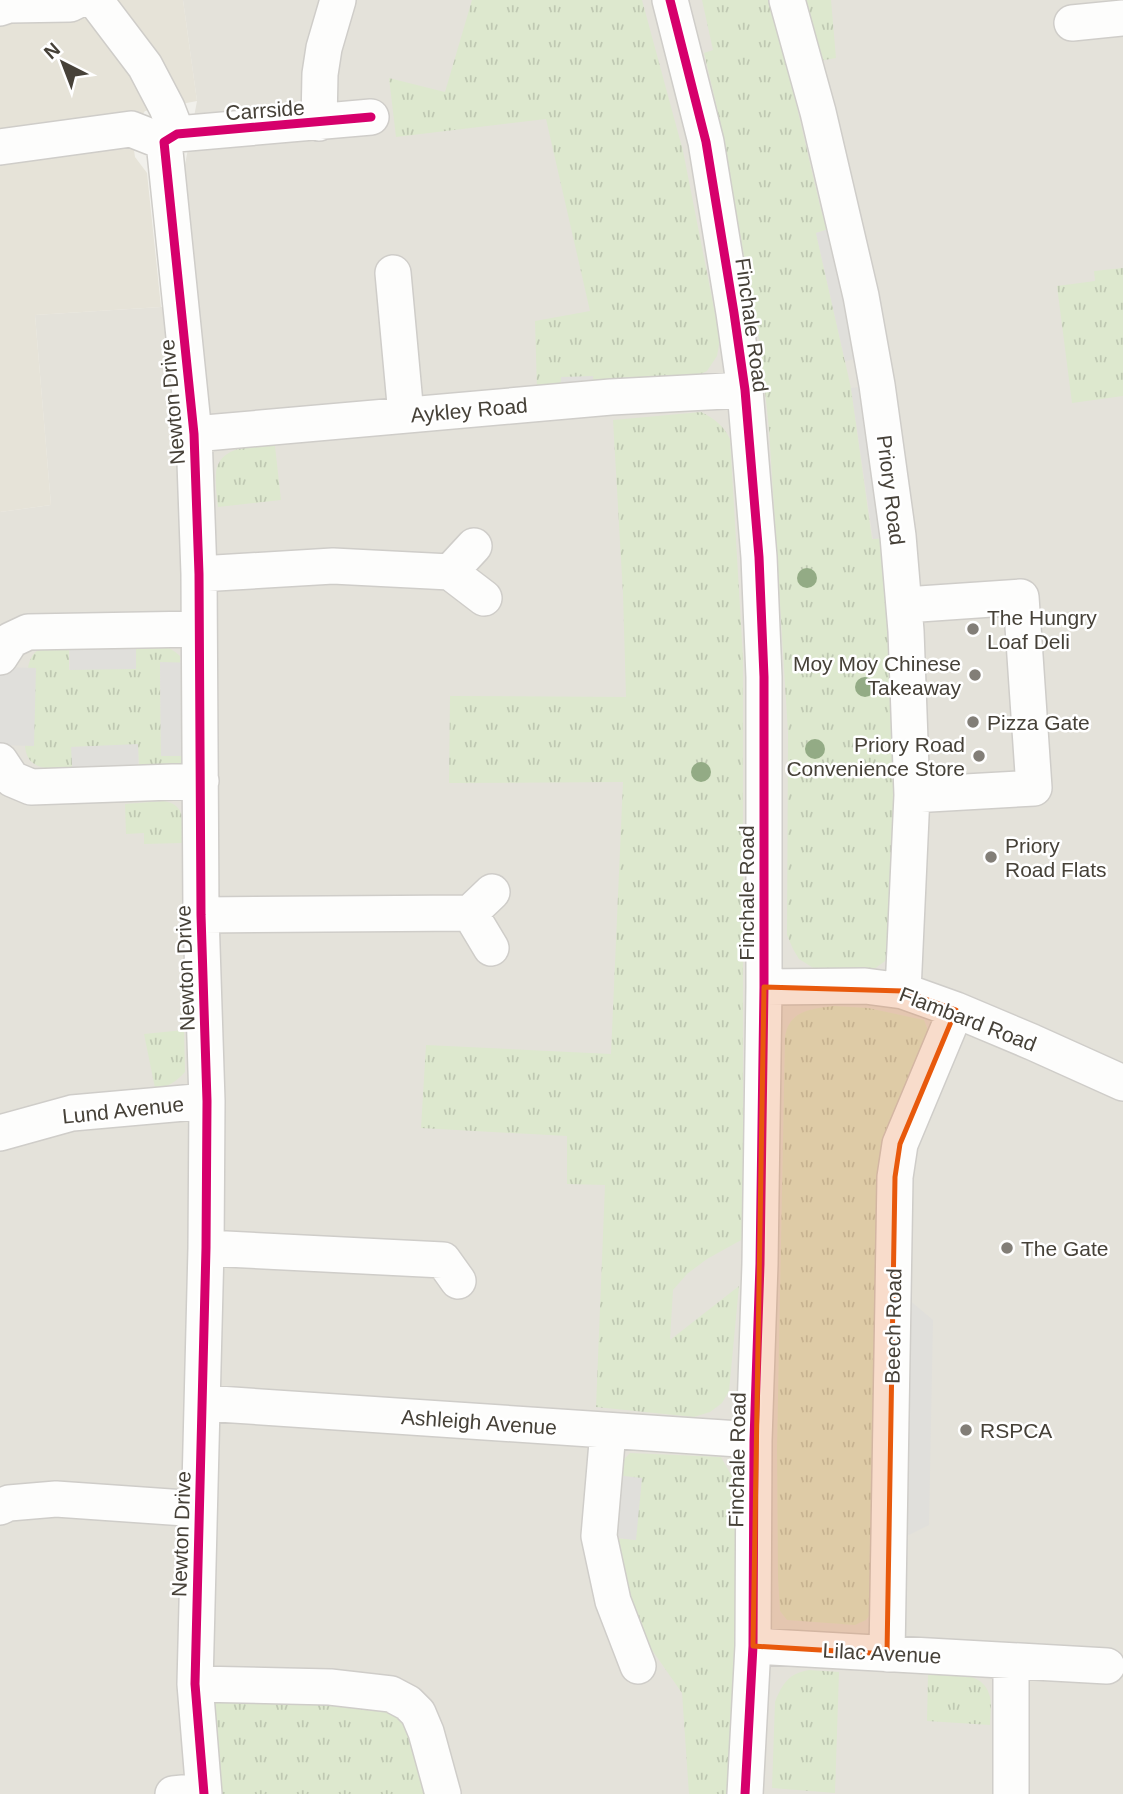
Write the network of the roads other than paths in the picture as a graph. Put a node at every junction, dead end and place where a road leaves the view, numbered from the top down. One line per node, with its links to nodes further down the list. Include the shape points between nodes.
1 (78, 0): 6 (street)
2 (95, 0): 11 (street, Newton Drive, via 145,66 167,108)
3 (338, 0): 10 (street, Carrside, via 324,48)
4 (670, 0): 14 (street, Finchale Road, via 706,142)
5 (787, 0): 21 (street, Priory Road, via 861,296)
6 (0, 8)
7 (1123, 19): 8 (street)
8 (1072, 23)
9 (371, 117): 10 (street, Carrside)
10 (319, 123): 11 (street, Carrside)
11 (171, 138): 12 (street, via 131,129); 16 (street, Newton Drive)
12 (0, 147)
13 (393, 273): 15 (street)
14 (745, 390): 15 (street, Aykley Road); 29 (street, Finchale Road, via 764,677)
15 (406, 415): 16 (street, Aykley Road)
16 (194, 434): 19 (street, Newton Drive)
17 (474, 546): 18 (street)
18 (450, 572): 19 (street, via 333,566); 20 (street)
19 (199, 574): 22 (street, Newton Drive)
20 (484, 598)
21 (905, 605): 26 (street, Priory Road); 26 (street, via 1021,597 1034,788)
22 (199, 629): 23 (street, via 28,632 11,640); 25 (street, Newton Drive)
23 (0, 657)
24 (0, 761): 25 (street, via 12,779 31,786)
25 (201, 780): 27 (street, Newton Drive)
26 (912, 795): 30 (street, Priory Road)
27 (201, 915): 28 (street, via 481,903); 33 (street, Newton Drive)
28 (491, 948)
29 (764, 986): 30 (street, Flambard Road, via 865,986); 39 (street, Finchale Road)
30 (903, 991): 31 (street, Flambard Road)
31 (956, 1010): 32 (street, Flambard Road); 43 (street, Beech Road, via 900,1144 895,1177)
32 (1123, 1083)
33 (207, 1101): 34 (street, Lund Avenue, via 72,1113); 35 (street, Newton Drive)
34 (0, 1133)
35 (206, 1248): 36 (street); 37 (street, Newton Drive)
36 (453, 1259)
37 (203, 1403): 38 (street, Ashleigh Avenue); 41 (street, Newton Drive)
38 (608, 1431): 39 (street, Ashleigh Avenue); 45 (street, via 600,1536 613,1601)
39 (754, 1440): 42 (street, Finchale Road)
40 (0, 1507): 41 (street, via 56,1499)
41 (199, 1509): 47 (street, Newton Drive)
42 (753, 1646): 43 (street, Lilac Avenue); 50 (street, Finchale Road)
43 (887, 1654): 44 (street, Lilac Avenue)
44 (1011, 1661): 46 (street, Lilac Avenue); 51 (street)
45 (638, 1665)
46 (1107, 1666)
47 (195, 1684): 48 (street, Newton Drive); 49 (street, via 330,1686 391,1694 418,1713)
48 (194, 1793)
49 (443, 1794)
50 (745, 1794)
51 (1011, 1794)

